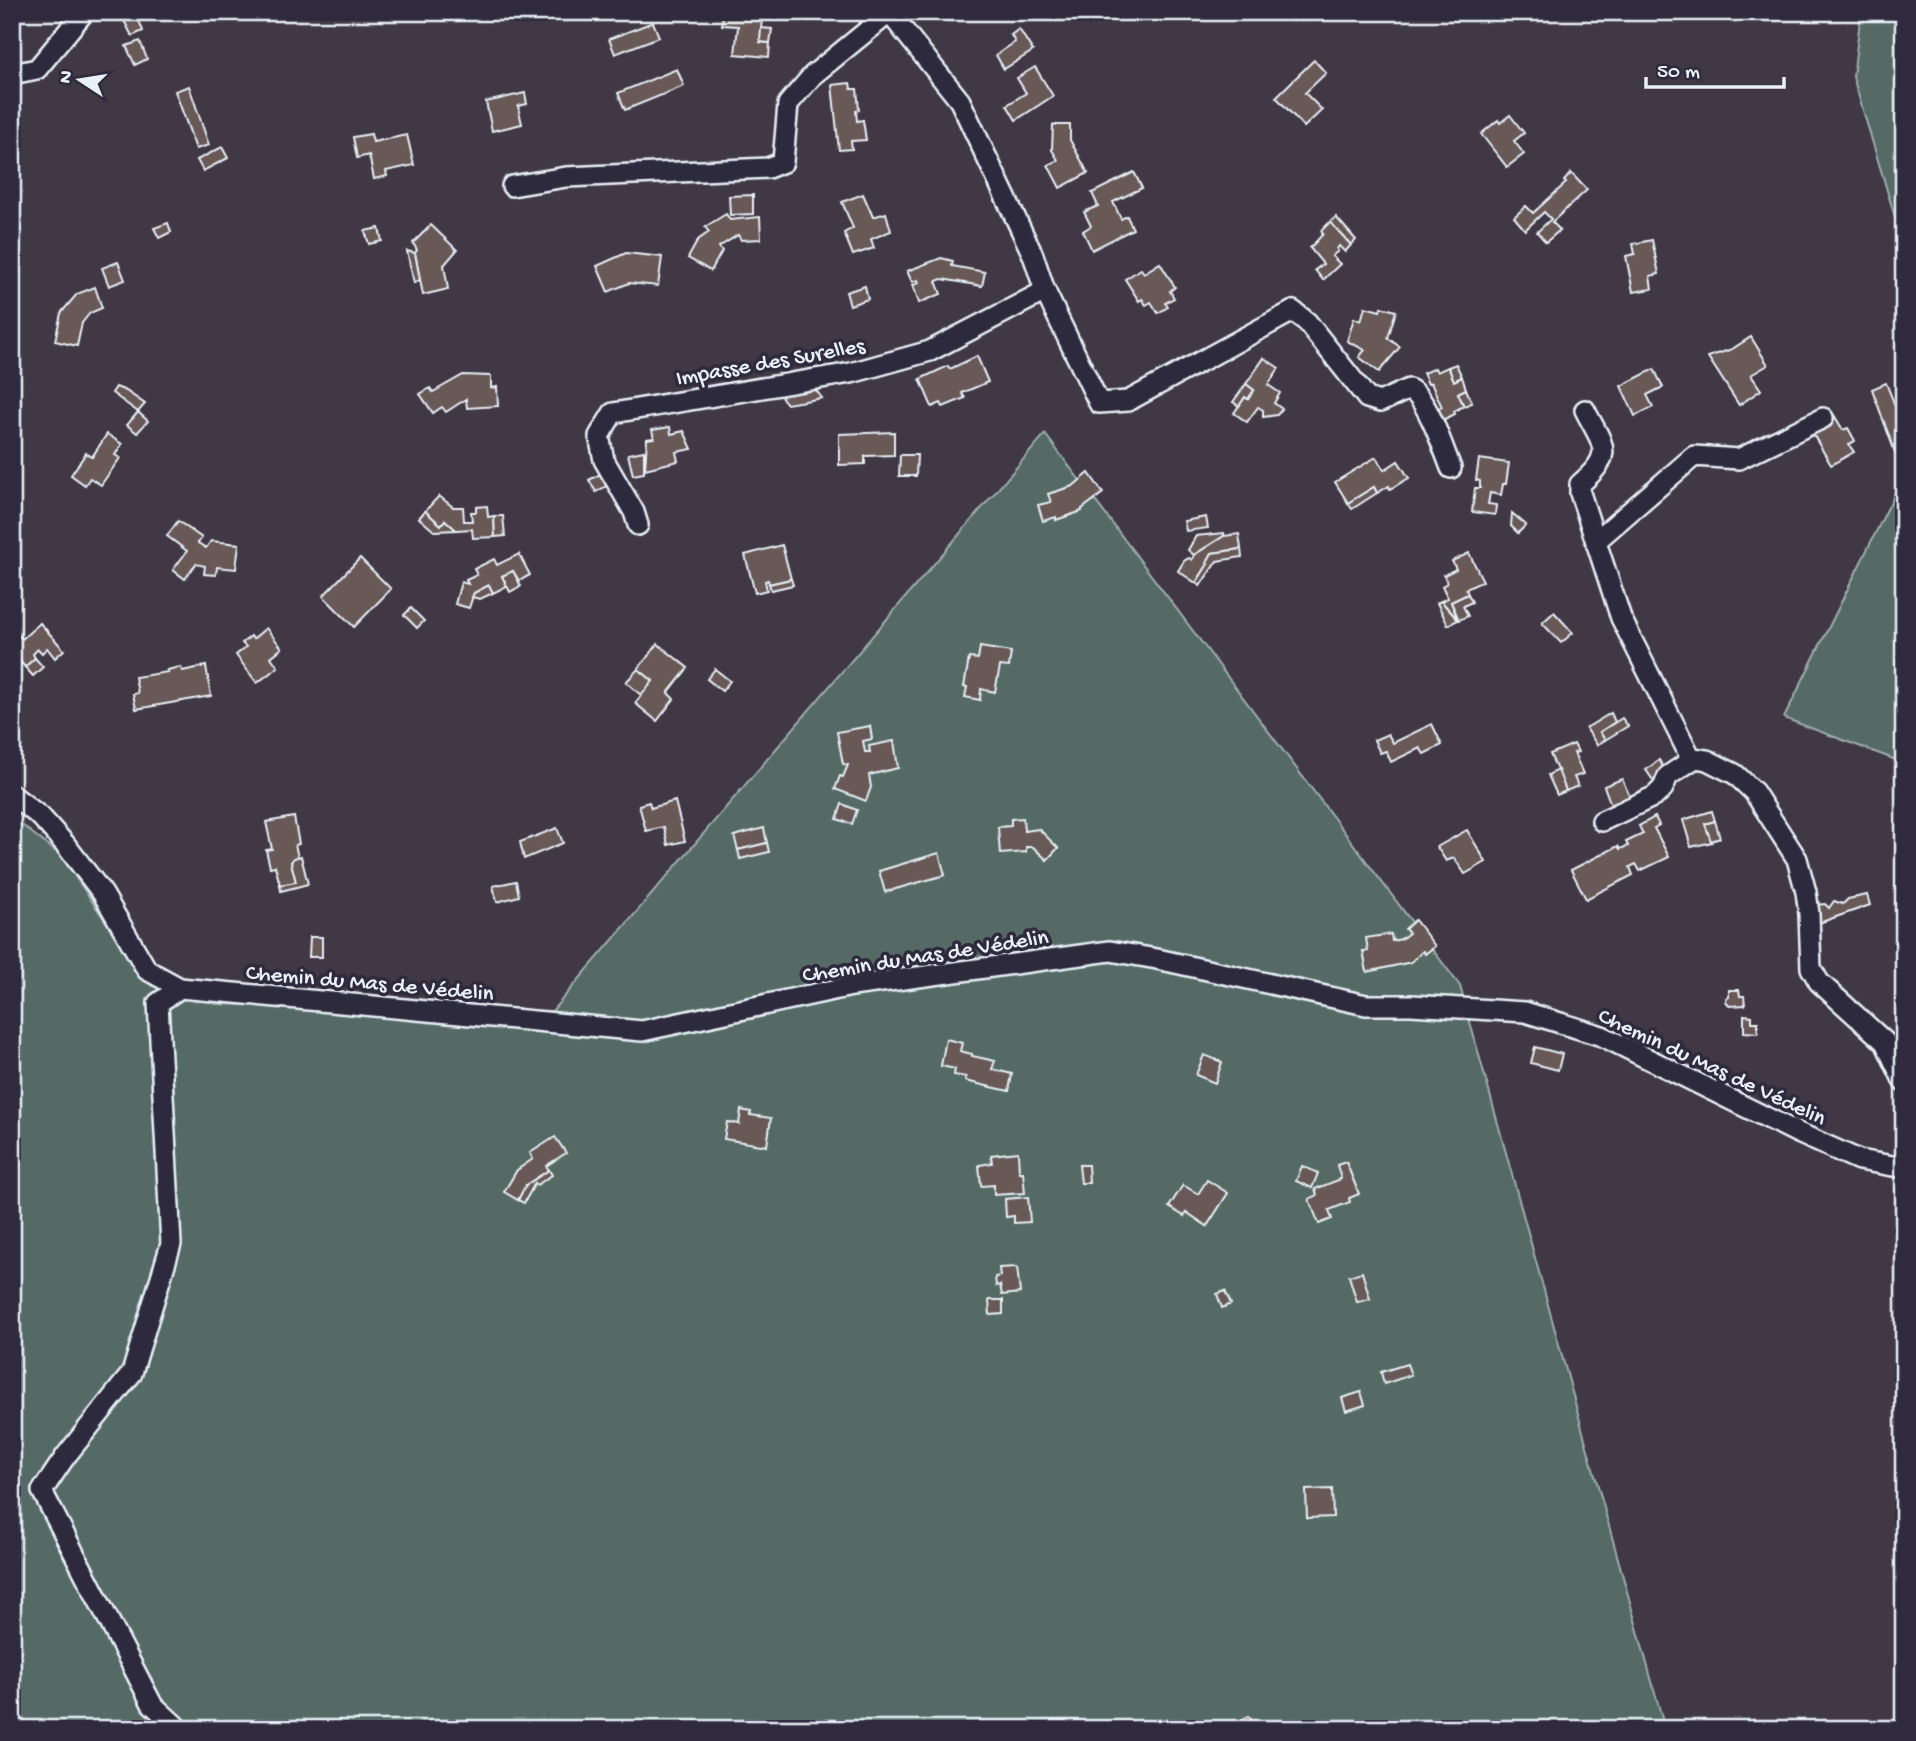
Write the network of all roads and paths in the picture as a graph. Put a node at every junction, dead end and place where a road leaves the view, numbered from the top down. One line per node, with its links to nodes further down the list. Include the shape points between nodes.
1 (84, 12): 3 (street, via 37,69)
2 (889, 12): 4 (street, via 813,75 788,104 783,162 768,168 566,177); 5 (street, via 960,101 1034,255)
3 (12, 74)
4 (512, 186)
5 (1045, 291): 8 (street, via 1099,403 1128,401 1293,311 1307,322 1367,398 1380,402 1409,389 1416,393); 9 (street, Impasse des Surelles, via 930,352 851,373 612,413 598,436 604,460)
6 (1584, 410): 10 (street, via 1604,448 1603,460 1580,484)
7 (1823, 418): 10 (street, via 1739,459 1693,456)
8 (1451, 468)
9 (638, 525)
10 (1596, 541): 11 (street, via 1620,618)
11 (1692, 760): 13 (street, via 1668,776 1655,796); 15 (street, via 1707,760 1735,774 1754,793 1797,859 1806,892 1811,968 1819,982 1885,1042)
12 (12, 795): 14 (street, Chemin du Mas de Védelin, via 60,837 103,894 147,970)
13 (1602, 821)
14 (180, 988): 16 (street, Chemin du Mas de Védelin, via 642,1031 852,986 1110,951 1366,1005 1525,1012 1602,1036 1859,1160); 17 (street, via 158,1003 171,1244 132,1374 42,1491 152,1704)
15 (1904, 1082)
16 (1904, 1168)
17 (179, 1729)

